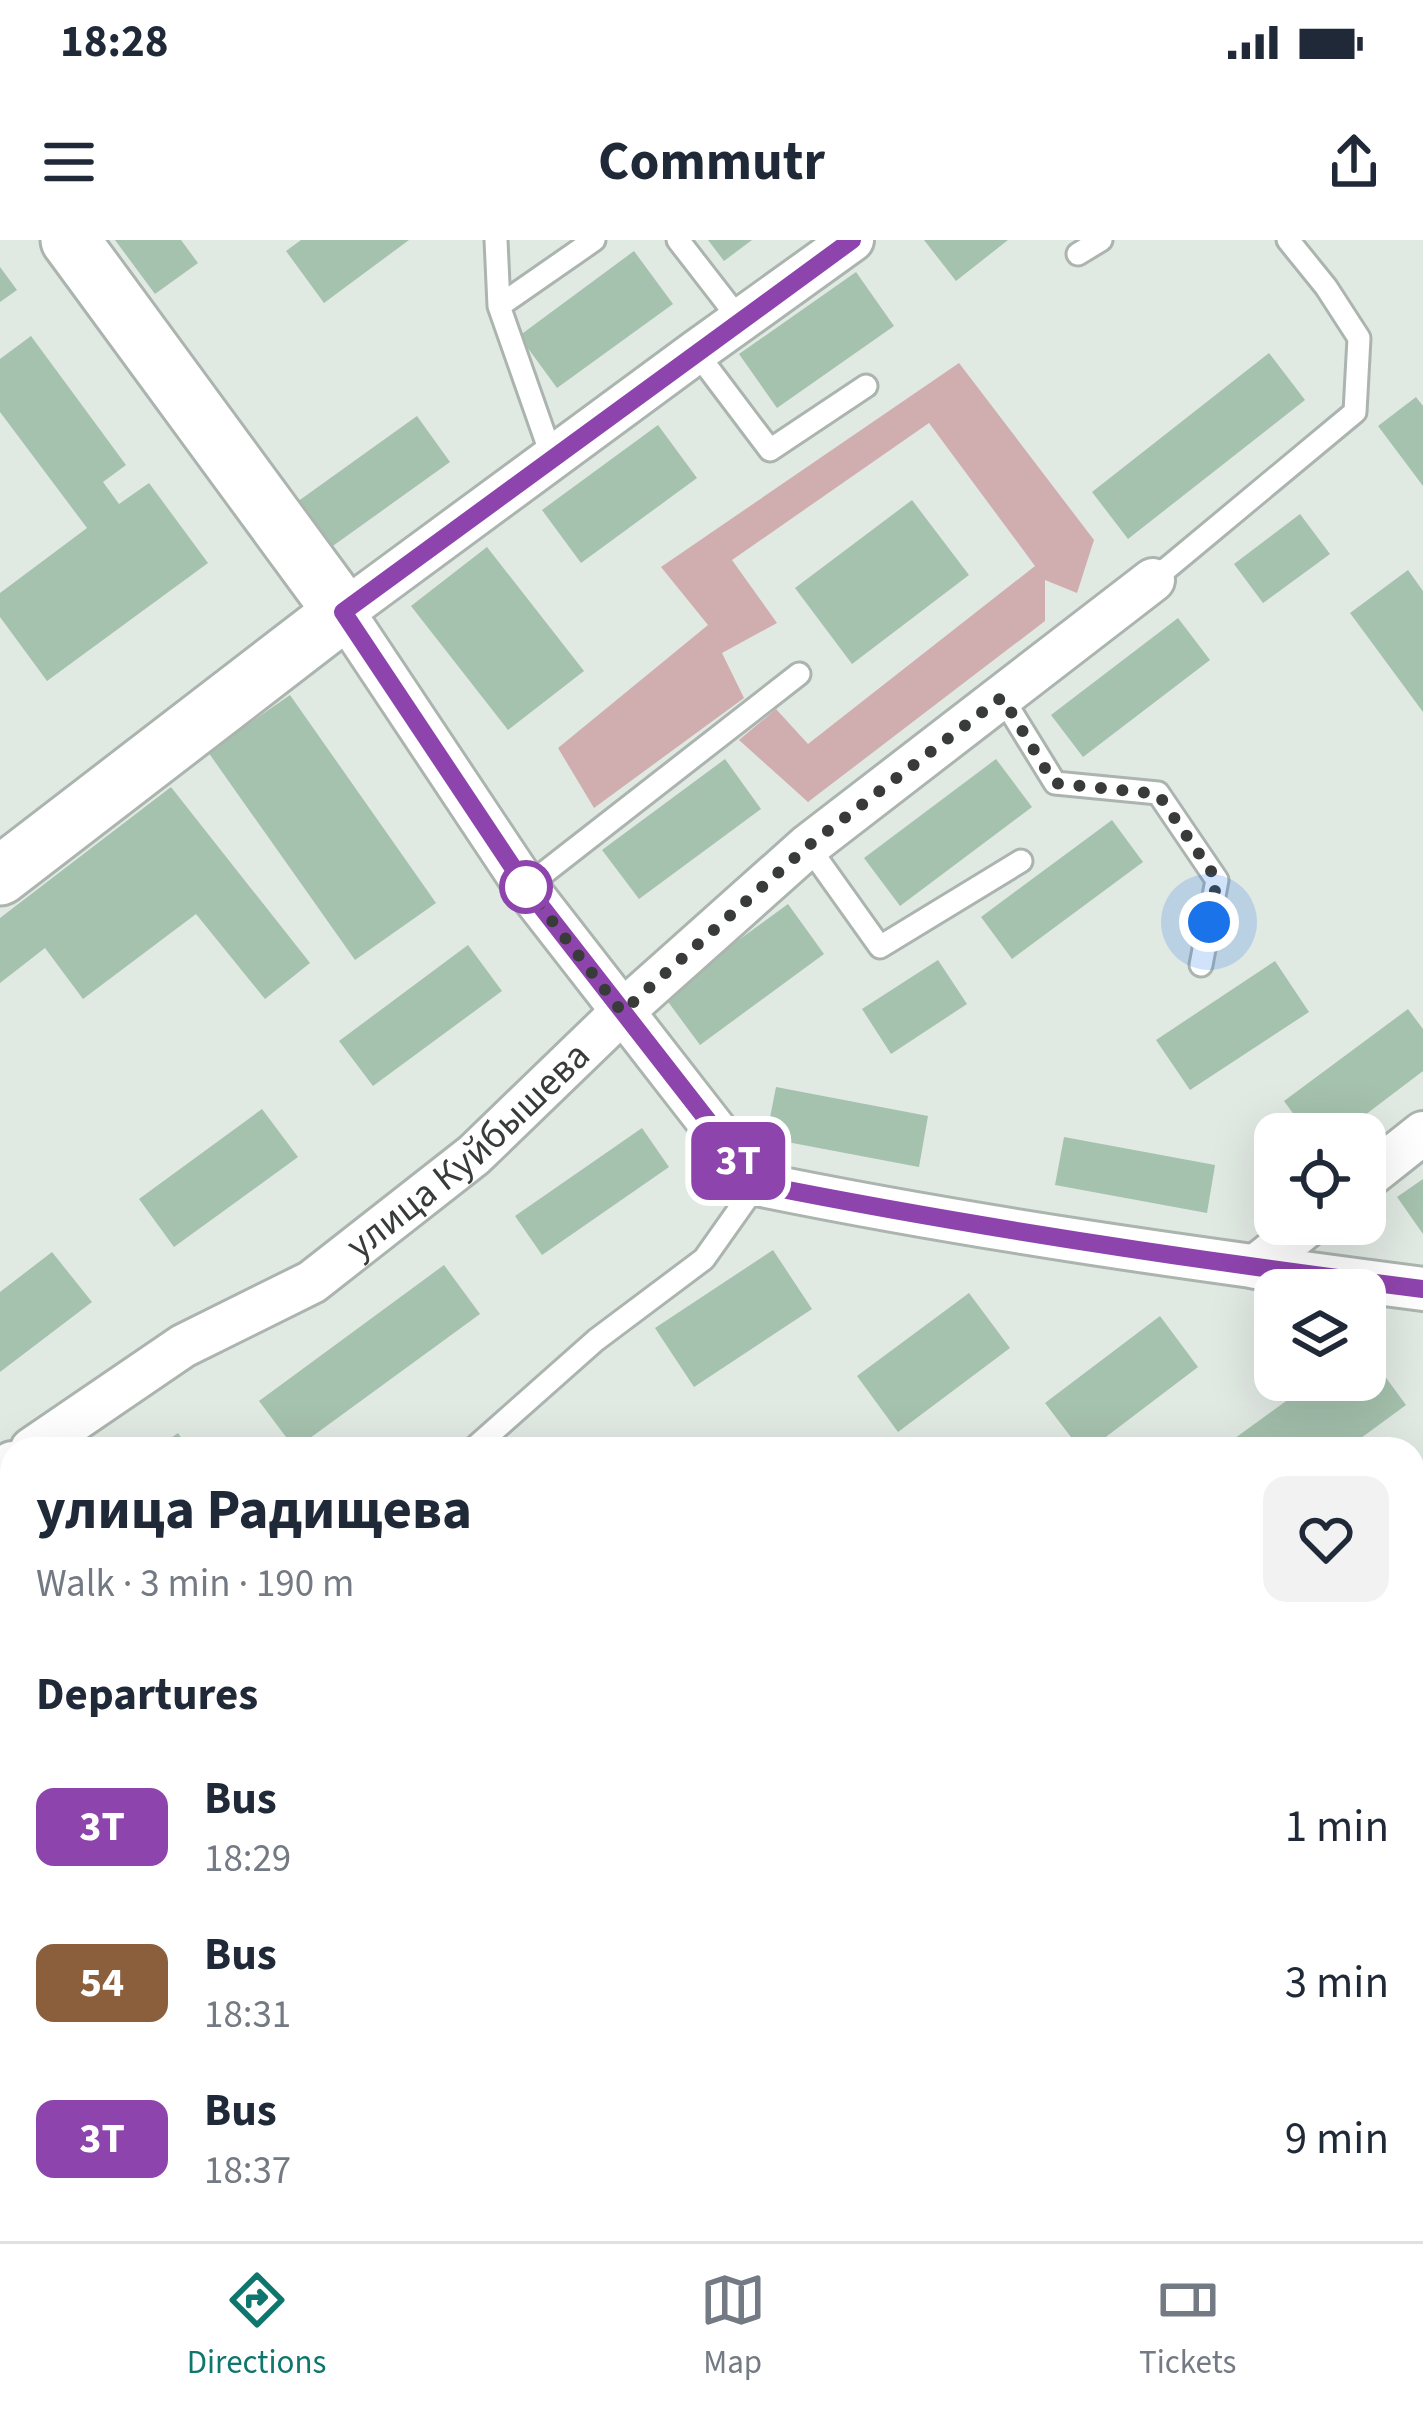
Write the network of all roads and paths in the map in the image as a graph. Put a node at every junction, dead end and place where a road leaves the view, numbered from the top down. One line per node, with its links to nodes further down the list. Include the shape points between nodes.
1 (70, 240): 15 (street)
2 (496, 240): 9 (lane)
3 (594, 240): 9 (lane)
4 (678, 240): 10 (lane)
5 (852, 240): 10 (street)
6 (1101, 240): 8 (lane)
7 (1288, 240): 14 (lane, via 1359,338 1355,412)
8 (1078, 254)
9 (499, 306): 13 (lane)
10 (751, 313): 11 (street)
11 (696, 352): 12 (lane, via 770,450); 13 (street)
12 (866, 386)
13 (552, 457): 15 (street)
14 (1153, 580): 17 (street, улица Куйбышева)
15 (343, 612): 20 (street); 21 (street)
16 (799, 674): 21 (lane)
17 (1002, 697): 18 (street, улица Куйбышева); 22 (lane, via 1054,783 1158,794 1217,880)
18 (808, 846): 19 (lane, via 880,947); 23 (street, улица Куйбышева)
19 (1021, 861)
20 (0, 876)
21 (526, 887): 23 (street)
22 (1201, 965)
23 (622, 1012): 26 (street); 30 (street, улица Куйбышева, via 474,1155 312,1282 183,1346)
24 (1423, 1133): 25 (street)
25 (1386, 1162)
26 (757, 1184): 28 (street); 31 (lane, via 704,1258)
27 (1283, 1245): 28 (street)
28 (1255, 1267): 29 (street)
29 (1423, 1289)
30 (50, 1437)
31 (487, 1437)

